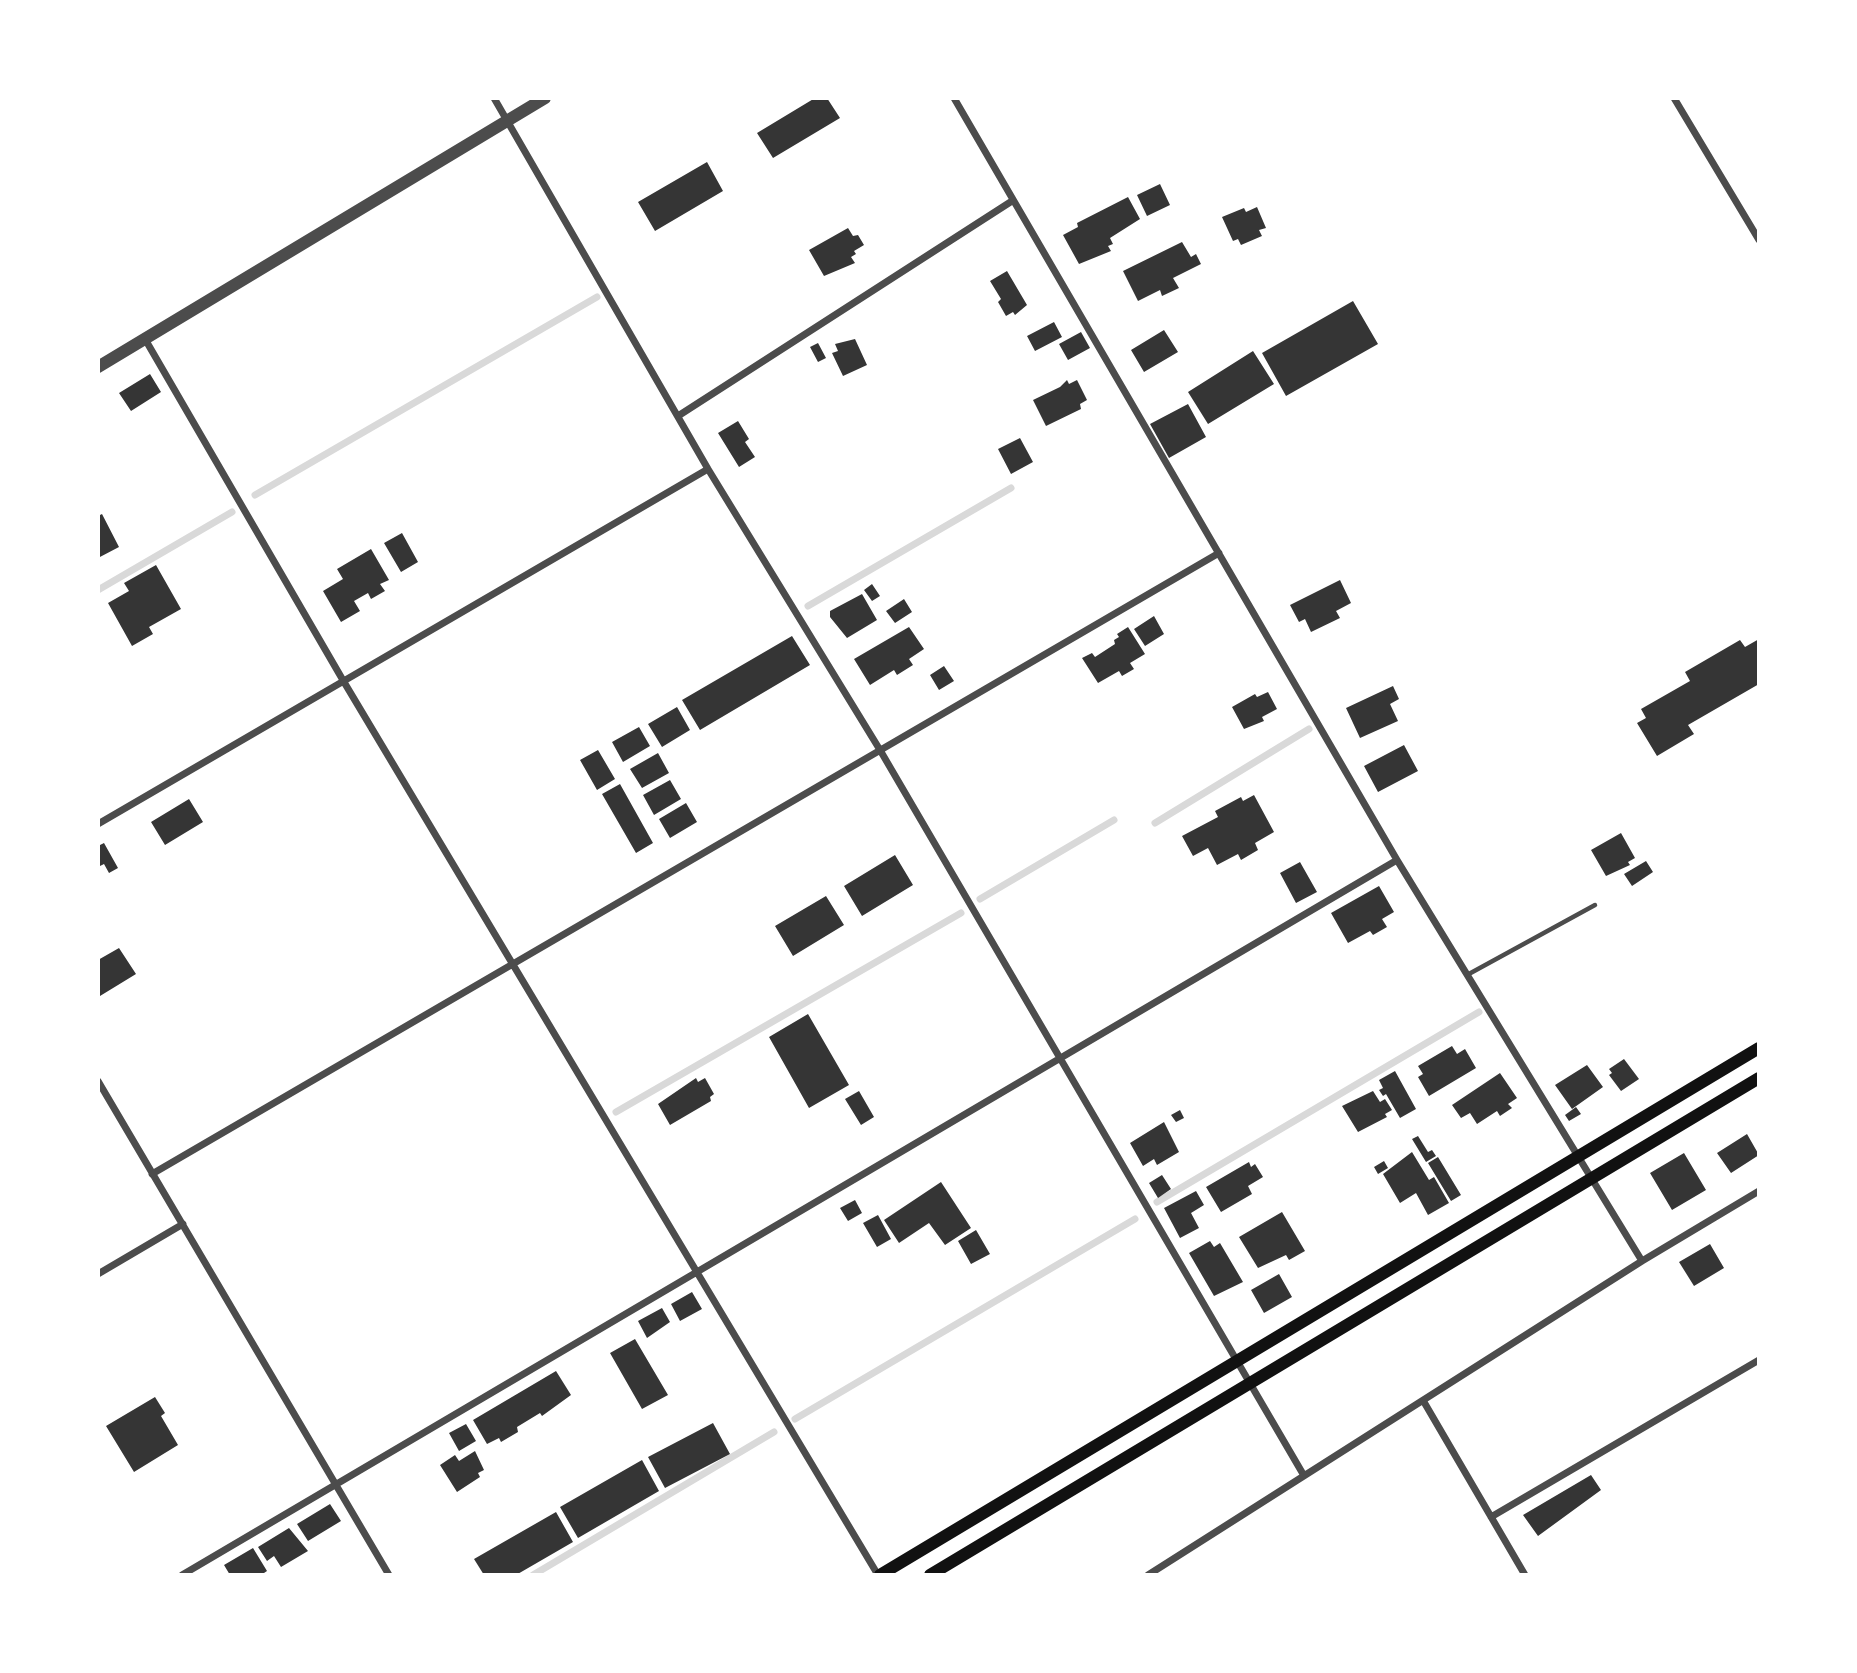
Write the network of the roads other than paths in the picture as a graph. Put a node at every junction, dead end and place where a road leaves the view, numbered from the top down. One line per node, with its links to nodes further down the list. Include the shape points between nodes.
1 (494, 98): 5 (street)
2 (545, 98): 5 (street)
3 (954, 98): 6 (street)
4 (1674, 98): 7 (street)
5 (507, 121): 8 (street); 10 (street)
6 (1012, 201): 10 (street); 12 (street)
7 (1759, 240)
8 (145, 339): 9 (street); 13 (street)
9 (98, 367)
10 (678, 416): 11 (street)
11 (708, 469): 13 (street); 14 (street)
12 (1219, 553): 14 (street); 16 (street)
13 (344, 682): 15 (street); 18 (street)
14 (880, 750): 18 (street); 21 (street)
15 (98, 824)
16 (1397, 860): 19 (street); 21 (street)
17 (1595, 905): 19 (lane)
18 (513, 963): 25 (street); 31 (street)
19 (1467, 975): 24 (street)
20 (1759, 1048): 24 (main road)
21 (1060, 1061): 31 (street); 33 (street)
22 (1759, 1078): 26 (main road)
23 (98, 1081): 25 (street)
24 (1579, 1156): 26 (street); 33 (main road)
25 (152, 1174): 28 (street)
26 (1592, 1178): 29 (street); 34 (main road)
27 (1759, 1191): 29 (street)
28 (183, 1224): 30 (street); 37 (street)
29 (1642, 1261): 35 (street)
30 (98, 1274)
31 (695, 1274): 37 (street); 41 (street)
32 (1759, 1360): 38 (street)
33 (1238, 1362): 34 (street); 41 (main road)
34 (1250, 1383): 36 (street); 42 (main road)
35 (1424, 1402): 36 (street); 38 (street)
36 (1303, 1474): 43 (street)
37 (336, 1483): 39 (street); 40 (street)
38 (1491, 1517): 44 (street)
39 (182, 1575)
40 (389, 1575)
41 (879, 1575)
42 (930, 1575)
43 (1148, 1575)
44 (1525, 1575)

